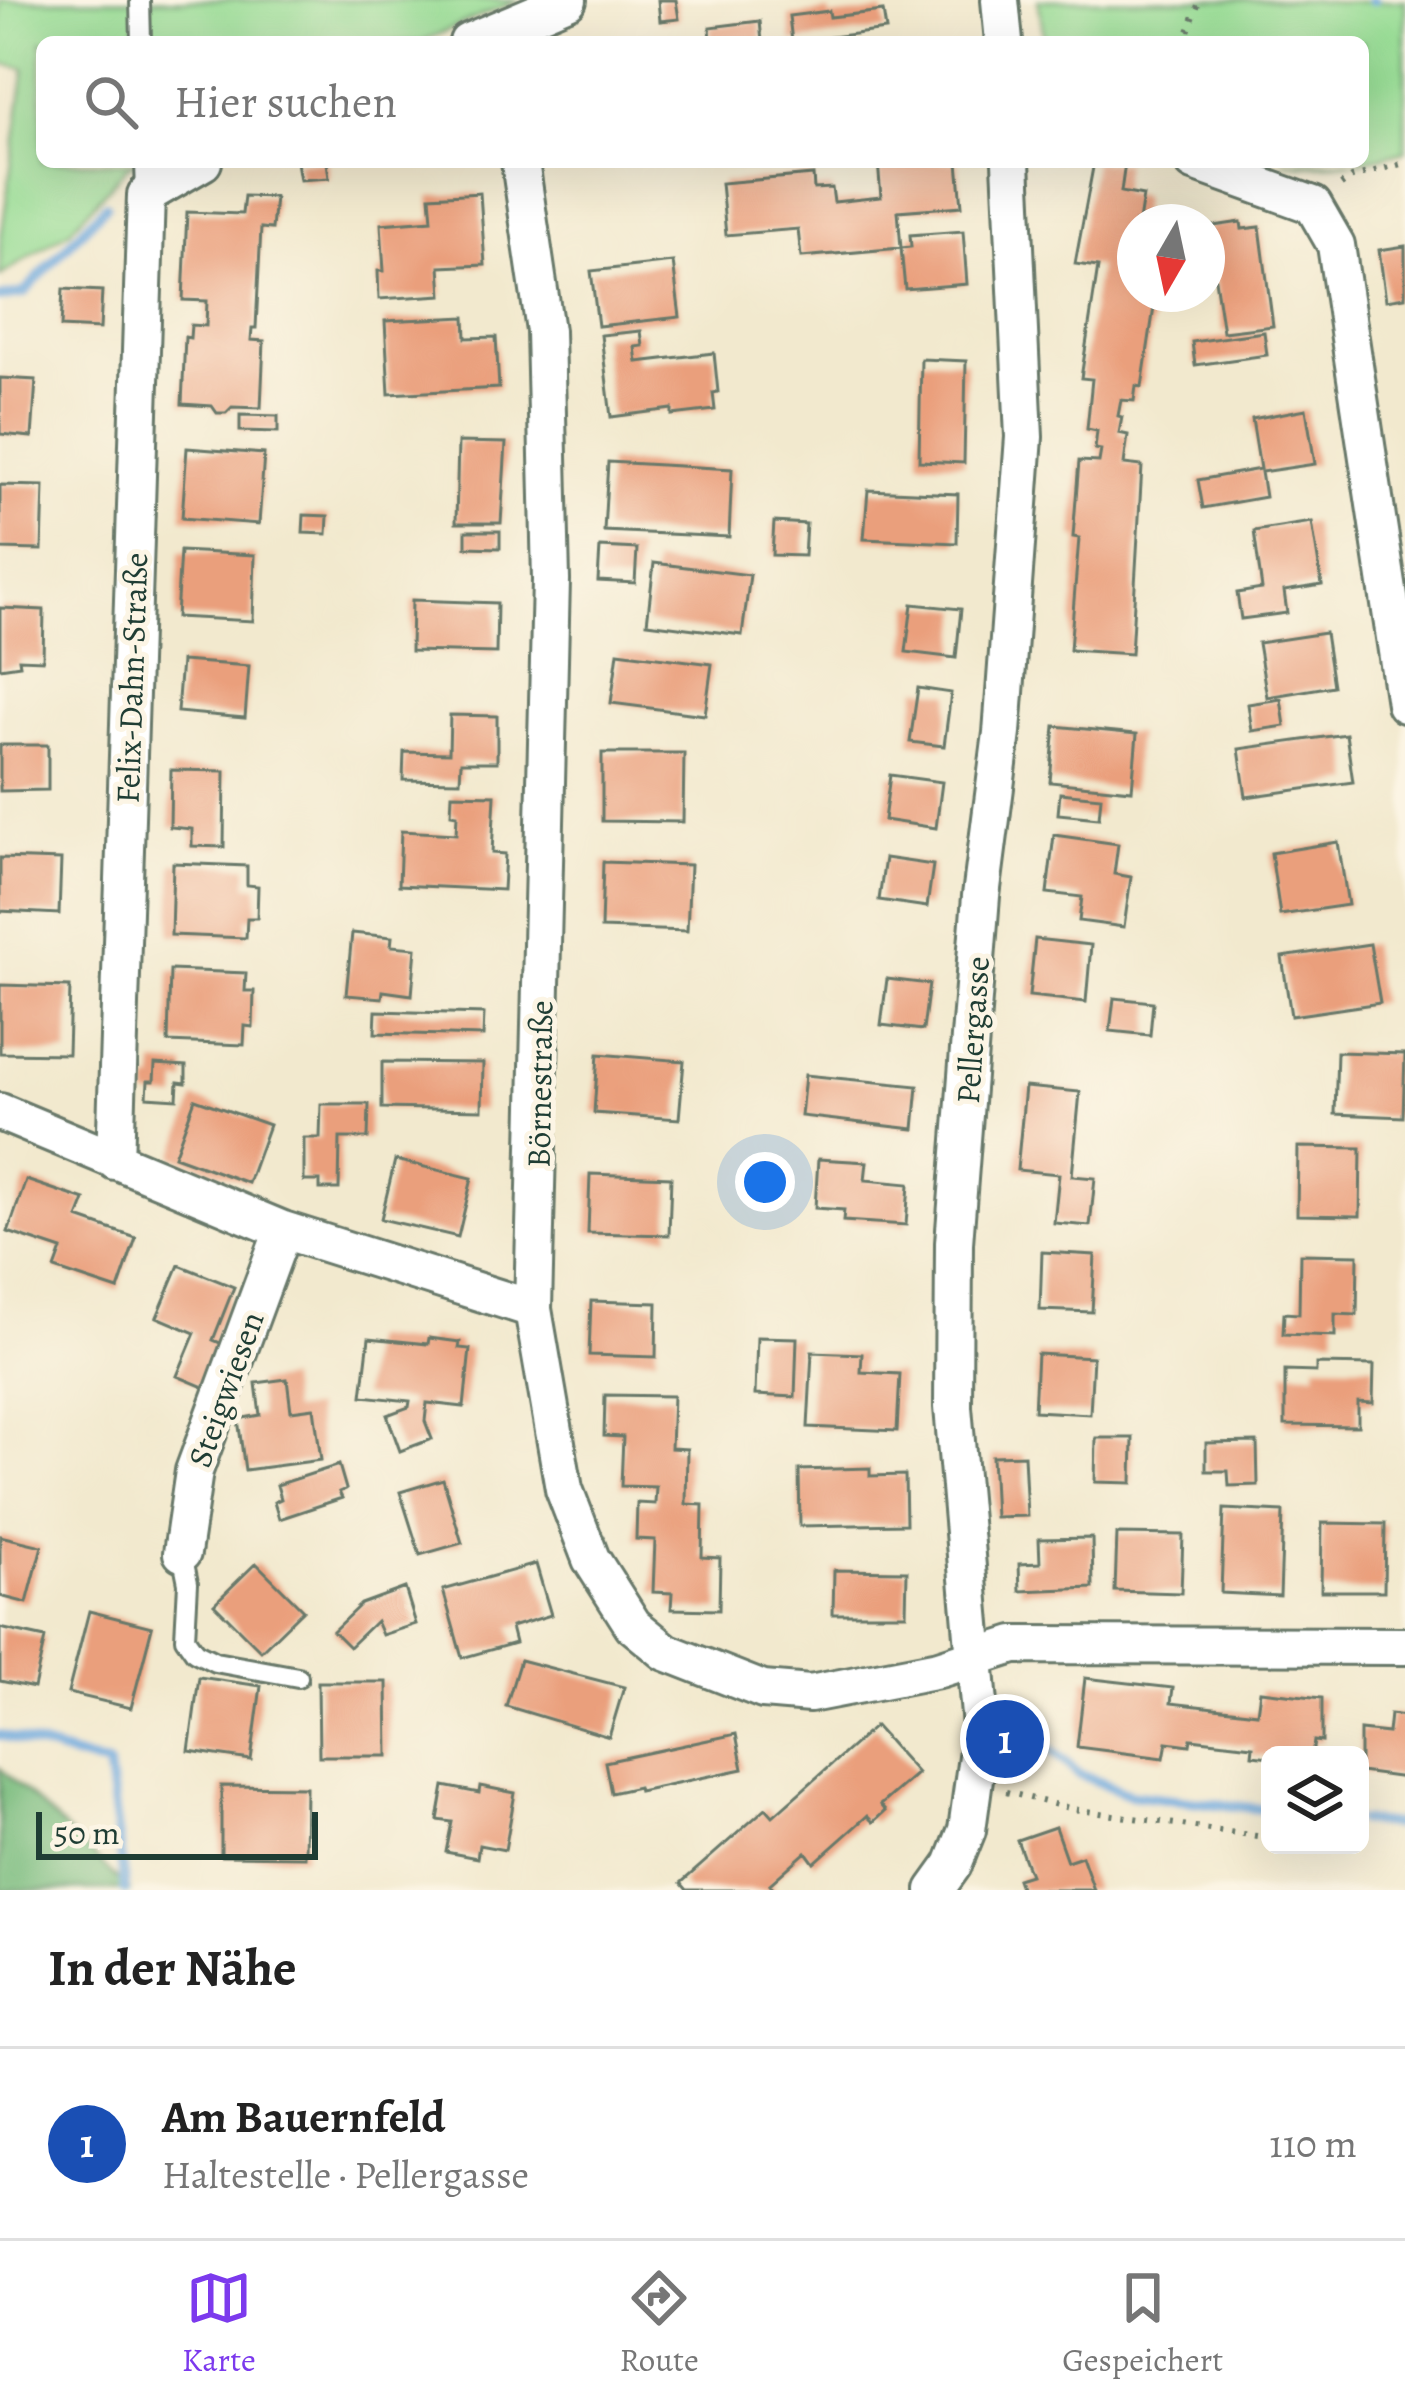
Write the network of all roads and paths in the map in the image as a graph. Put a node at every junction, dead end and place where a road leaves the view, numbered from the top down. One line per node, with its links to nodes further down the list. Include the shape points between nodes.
1 (140, 0): 5 (lane)
2 (568, 0): 6 (street)
3 (1000, 0): 7 (street)
4 (1200, 0): 8 (path)
5 (141, 36)
6 (492, 36)
7 (1003, 36)
8 (1186, 36)
9 (1405, 163): 15 (path, via 1352,177)
10 (183, 168): 14 (street)
11 (521, 168): 21 (street, Börnestraße, via 545,331 551,580)
12 (1011, 168): 24 (street, Pellergasse, via 1024,437 954,1243 953,1407)
13 (1211, 168): 15 (street)
14 (146, 179): 19 (street, Felix-Dahn-Straße)
15 (1313, 205): 16 (street, via 1336,245)
16 (1401, 649): 17 (street)
17 (1405, 704)
18 (0, 1112): 19 (street)
19 (116, 1162): 20 (street)
20 (283, 1230): 21 (street); 22 (street, Steigwiesen, via 194,1471)
21 (533, 1309): 24 (street, Börnestraße, via 564,1489 591,1558 633,1625 666,1652 763,1690 810,1694)
22 (182, 1553): 25 (lane, via 185,1638 195,1652)
23 (1405, 1646): 24 (street, Börnestraße, via 1014,1645)
24 (974, 1656): 26 (street, Pellergasse, via 981,1727)
25 (298, 1677)
26 (973, 1783): 27 (path, via 1072,1809); 28 (street, Pellergasse)
27 (1261, 1837)
28 (952, 1882)

